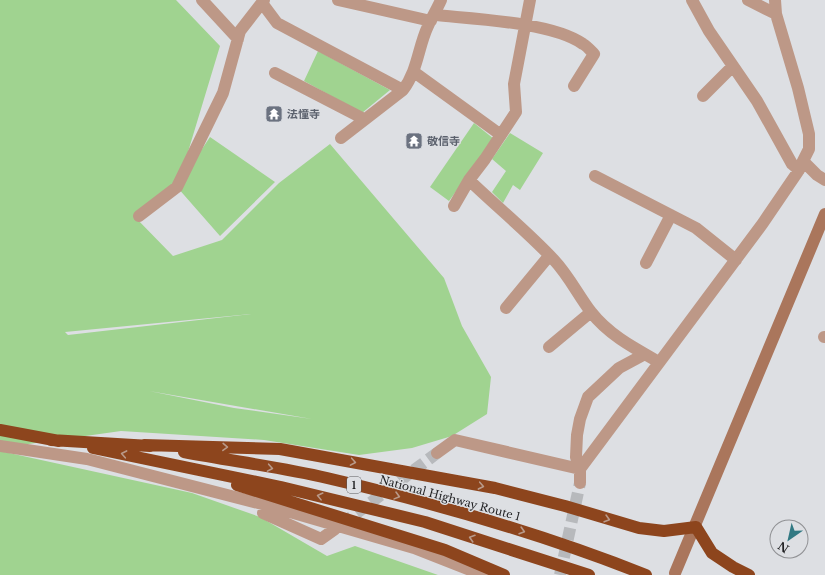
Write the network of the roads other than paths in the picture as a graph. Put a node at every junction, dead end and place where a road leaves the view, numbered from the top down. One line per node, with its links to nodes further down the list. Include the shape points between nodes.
1 (202, 0): 12 (street)
2 (338, 0): 10 (street)
3 (441, 0): 10 (street)
4 (530, 0): 11 (street)
5 (692, 0): 13 (street)
6 (748, 0): 9 (street)
7 (775, 0): 9 (street)
8 (263, 1): 12 (street, via 240,31); 17 (street, via 277,24)
9 (776, 14): 22 (street, via 809,134 809,149)
10 (433, 18): 11 (street); 14 (street)
11 (526, 25): 16 (street, via 567,36 583,44 594,54); 20 (street, via 514,84 516,112)
12 (238, 38): 29 (street, via 223,93 178,187)
13 (733, 66): 18 (street); 22 (street, via 757,101 792,164)
14 (414, 72): 17 (street); 20 (street)
15 (275, 73): 19 (street)
16 (574, 86)
17 (403, 90): 19 (street)
18 (703, 96)
19 (364, 119): 21 (street)
20 (501, 135): 24 (street)
21 (341, 138)
22 (801, 165): 25 (street); 31 (street)
23 (595, 176): 28 (street)
24 (469, 180): 26 (street); 30 (street)
25 (825, 180)
26 (454, 206)
27 (825, 214): 47 (street)
28 (671, 215): 31 (street, via 696,228); 32 (street)
29 (138, 216)
30 (549, 256): 33 (street); 34 (street, via 567,274)
31 (736, 260): 37 (street)
32 (646, 262)
33 (506, 308)
34 (591, 312): 35 (street); 36 (street, via 625,343)
35 (548, 347)
36 (645, 354): 37 (street); 44 (street, via 619,368 588,397 577,435 576,457)
37 (659, 362): 44 (street)
38 (0, 430): 39 (highway, National Highway Route 1 / 1)
39 (51, 440): 40 (highway, National Highway Route 1 / 1); 43 (highway, National Highway Route 1 / 1, one-way to 39)
40 (144, 445): 47 (highway, one-way to 47, via 280,449 495,488 639,528 664,531); 53 (highway, National Highway Route 1 / 1, one-way to 53, via 326,478 474,516 586,551)
41 (0, 446): 46 (street, via 87,459)
42 (437, 453): 44 (street, via 455,440)
43 (151, 460): 51 (highway, via 445,550); 52 (highway, National Highway Route 1 / 1, one-way to 43, via 425,522 281,487)
44 (580, 470): 45 (street)
45 (580, 483)
46 (266, 505): 48 (street, via 263,513 320,539); 50 (street, via 414,548)
47 (696, 527): 49 (street); 54 (highway, via 712,553)
48 (335, 529)
49 (675, 573)
50 (483, 575)
51 (504, 575)
52 (589, 575)
53 (646, 575)
54 (749, 575)

